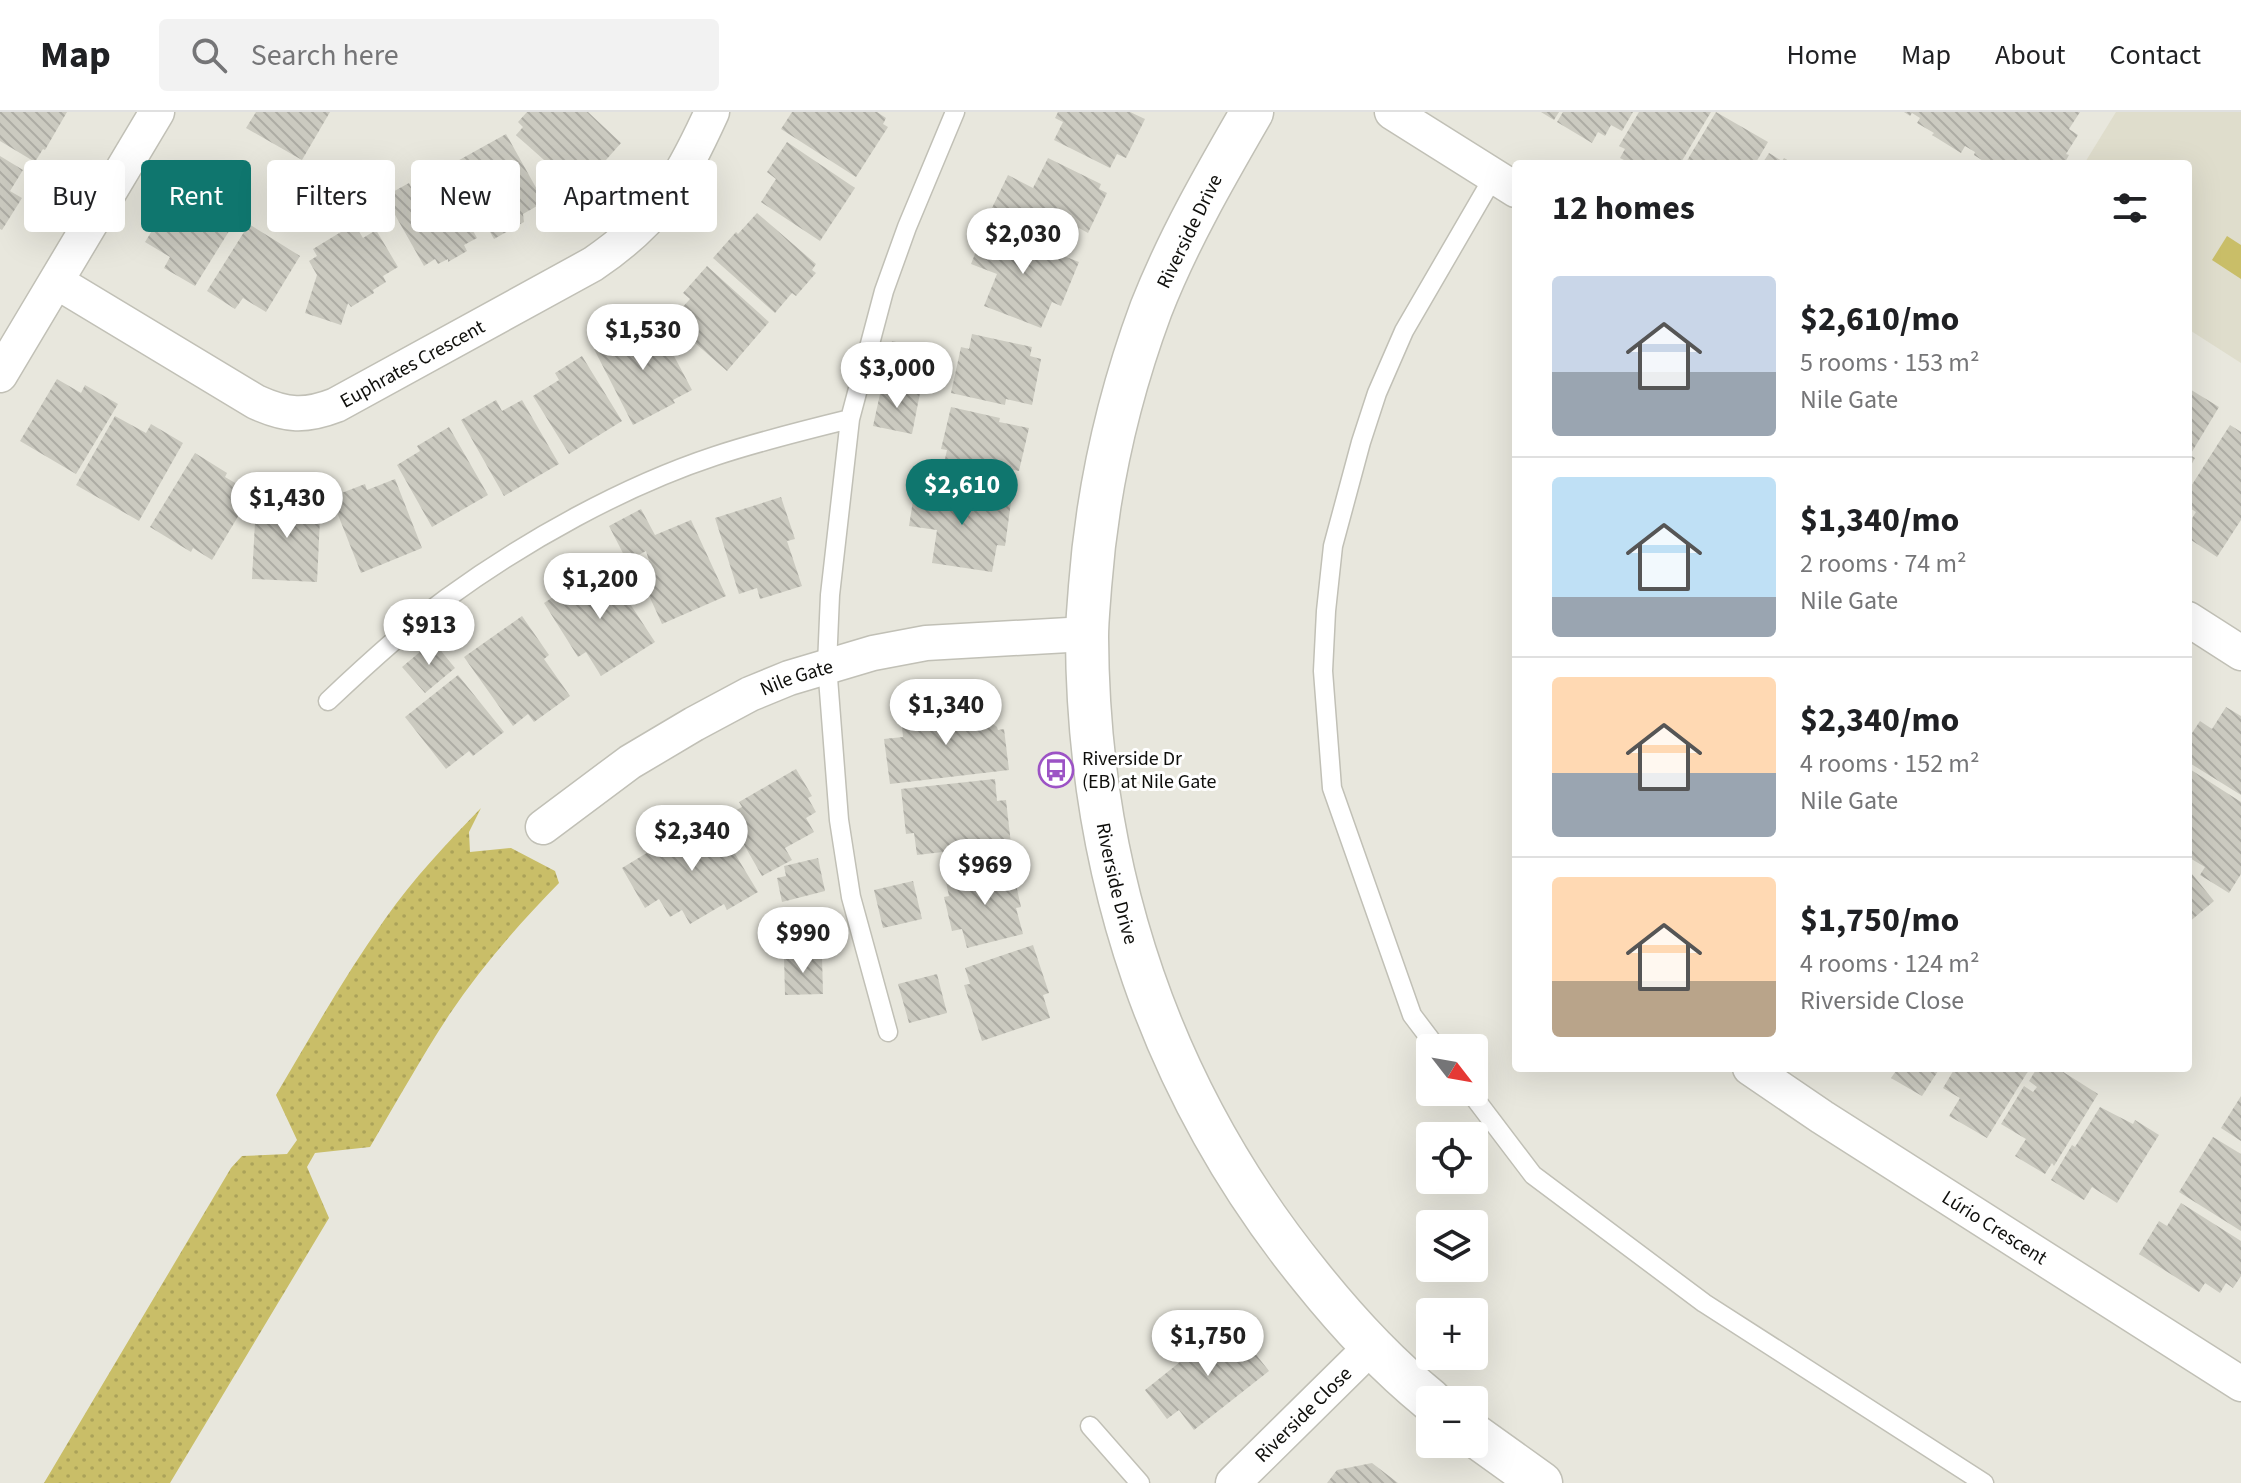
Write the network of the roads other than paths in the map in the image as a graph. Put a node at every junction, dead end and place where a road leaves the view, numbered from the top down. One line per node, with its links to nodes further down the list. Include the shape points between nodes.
1 (157, 112): 7 (street)
2 (712, 112): 7 (street, Euphrates Crescent, via 673,188 621,245 320,411 290,414 256,402)
3 (955, 112): 9 (lane, via 884,291)
4 (1252, 112): 11 (street, Riverside Drive, via 1176,252 1133,364 1101,499)
5 (1392, 112): 6 (street)
6 (1505, 183): 17 (lane, via 1404,331 1377,393 1333,546 1326,611 1323,671 1332,788 1412,1015)
7 (57, 282): 8 (street)
8 (0, 375)
9 (850, 419): 13 (lane); 14 (lane, via 712,456 551,531 445,599)
10 (2192, 622): 12 (street)
11 (1086, 634): 13 (street, Nile Gate, via 926,643); 20 (street, Riverside Drive, via 1091,736 1104,836 1154,1011 1207,1123 1244,1186 1299,1263)
12 (2241, 653)
13 (827, 665): 15 (street, Nile Gate, via 750,694 694,724 630,762); 16 (lane, via 839,820 851,897)
14 (328, 701)
15 (543, 827)
16 (888, 1032)
17 (1426, 1034)
18 (1756, 1072): 21 (street, Lúrio Crescent)
19 (1481, 1106): 28 (lane, via 1533,1175 1704,1303)
20 (1371, 1347): 22 (street, Riverside Drive); 26 (street, Riverside Close)
21 (2241, 1384)
22 (1416, 1387)
23 (1090, 1426): 25 (lane)
24 (1488, 1445): 27 (street)
25 (1140, 1483)
26 (1233, 1483)
27 (1541, 1483)
28 (1984, 1483)

